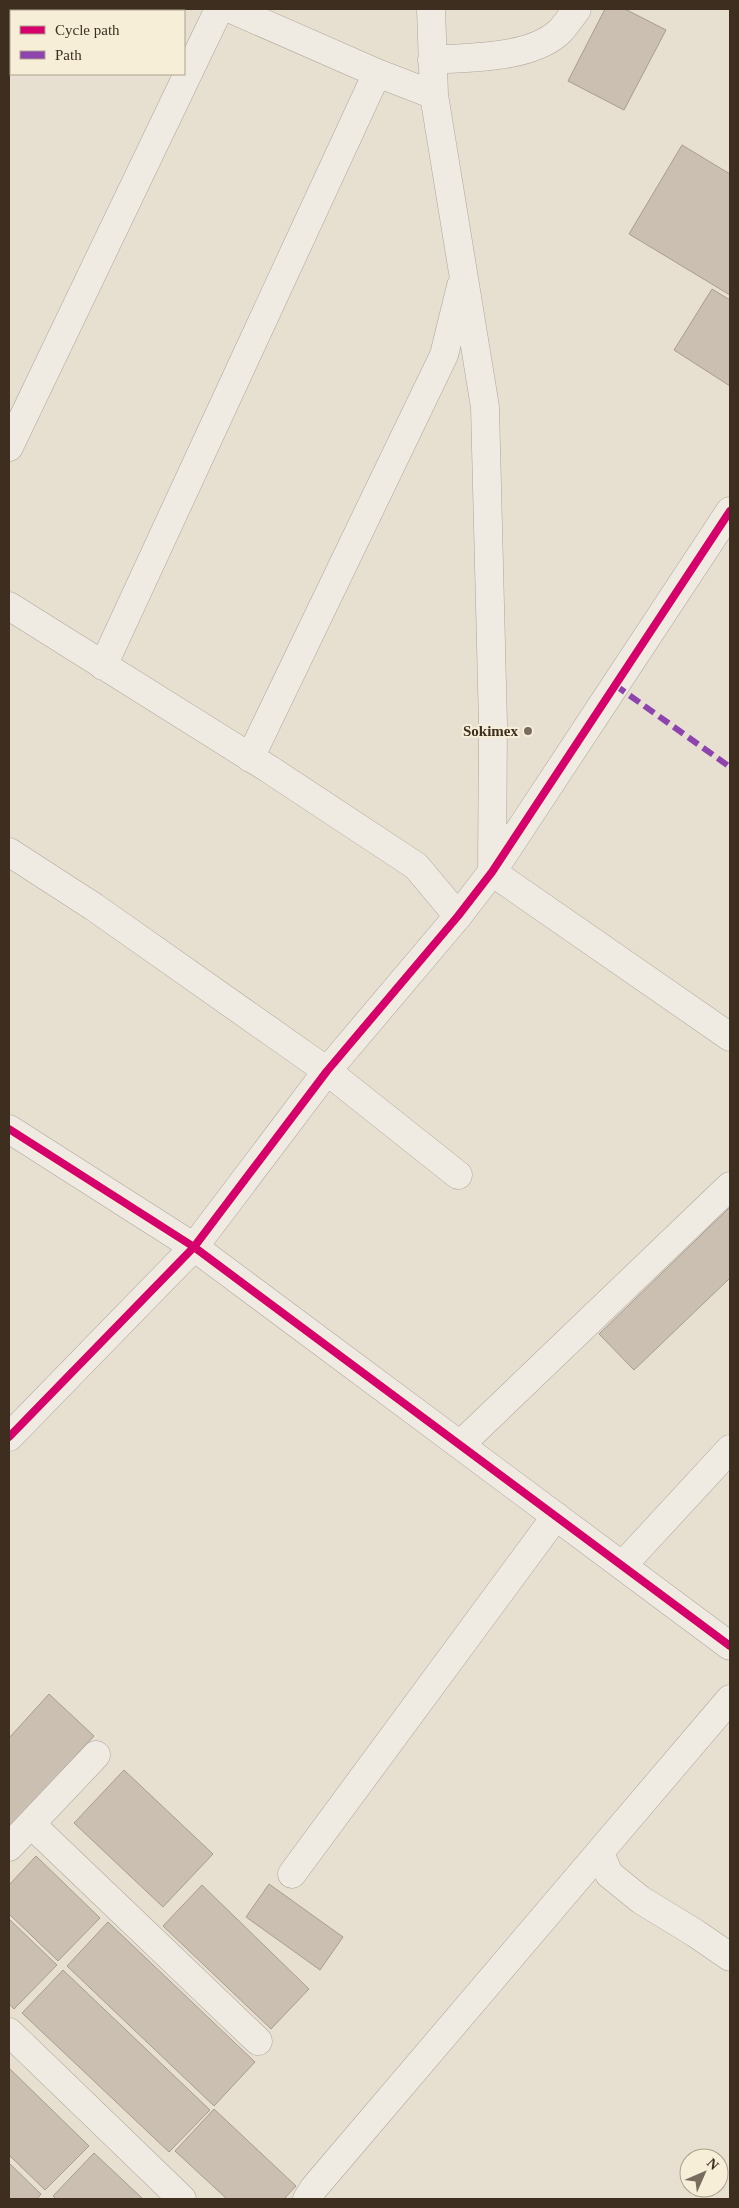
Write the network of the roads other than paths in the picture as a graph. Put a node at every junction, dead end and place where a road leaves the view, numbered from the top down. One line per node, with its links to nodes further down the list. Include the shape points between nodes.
1 (219, 9): 9 (street)
2 (231, 9): 6 (street)
3 (430, 9): 5 (street)
4 (577, 9): 5 (street, via 558,33 538,46 513,53)
5 (432, 60): 7 (street)
6 (377, 73): 7 (street); 12 (street)
7 (434, 95): 8 (street)
8 (463, 276): 13 (street, via 444,355); 15 (street, via 485,408 493,724)
9 (9, 447)
10 (730, 511): 15 (street)
11 (9, 606): 12 (street)
12 (103, 666): 13 (street)
13 (250, 758): 16 (street, via 416,866)
14 (9, 852): 18 (street, via 94,907)
15 (492, 872): 16 (street); 17 (street)
16 (458, 916): 18 (street)
17 (730, 1037)
18 (327, 1071): 20 (street); 22 (street)
19 (9, 1129): 22 (street)
20 (458, 1175)
21 (730, 1186): 24 (street)
22 (194, 1247): 23 (street); 24 (street)
23 (9, 1437)
24 (460, 1445): 26 (street)
25 (730, 1449): 27 (street)
26 (556, 1516): 27 (street); 34 (street)
27 (623, 1565): 28 (street)
28 (730, 1646)
29 (730, 1699): 33 (street)
30 (96, 1755): 31 (street)
31 (31, 1824): 32 (street); 37 (street)
32 (9, 1847)
33 (600, 1853): 35 (street, via 609,1874 641,1900); 39 (street)
34 (292, 1874)
35 (730, 1957)
36 (9, 2032): 38 (street)
37 (258, 2041)
38 (182, 2199)
39 (307, 2199)

